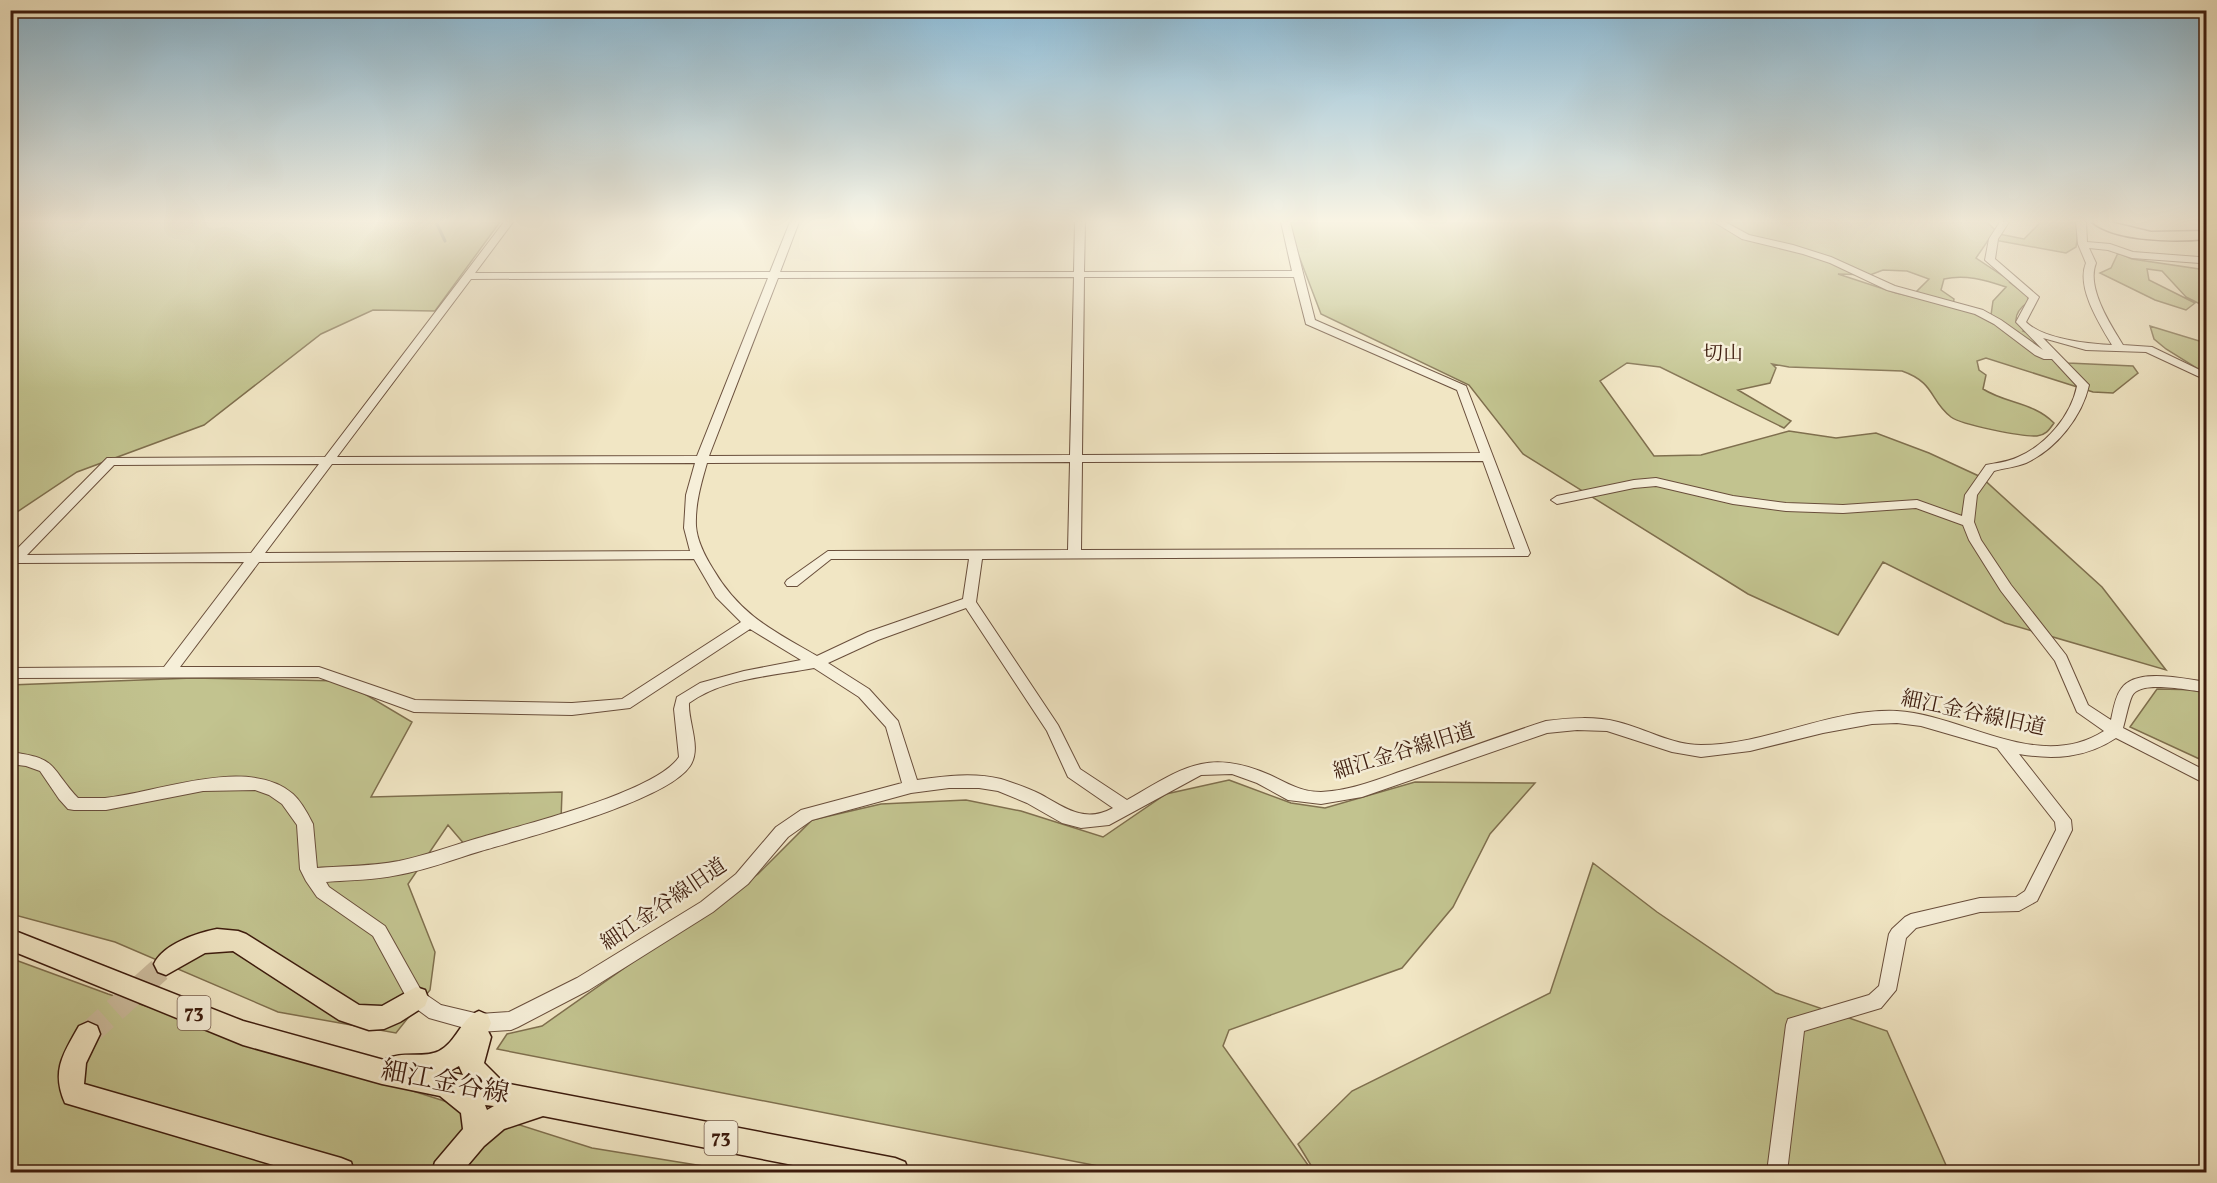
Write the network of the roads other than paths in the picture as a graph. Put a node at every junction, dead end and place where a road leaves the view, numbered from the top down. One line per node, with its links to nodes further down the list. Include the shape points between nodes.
1 (468, 277): 15 (street)
2 (774, 277): 14 (street)
3 (1079, 277): 12 (street)
4 (1299, 277): 13 (street, via 1310,322 1462,388)
5 (1865, 277): 10 (street, via 1898,291 1977,311 1999,322 2037,352)
6 (2010, 277): 8 (street, via 2034,297 2020,322)
7 (2087, 277): 9 (street, via 2098,312)
8 (2030, 332): 9 (street, via 2086,347); 10 (street)
9 (2119, 348): 11 (street, via 2148,350)
10 (2058, 361): 17 (street, via 2084,385 2074,411 2050,440 2023,460 1990,468 1971,495)
11 (2206, 377)
12 (1074, 457): 13 (street); 14 (street); 18 (street)
13 (1488, 457): 18 (street, via 1523,552)
14 (702, 458): 15 (street); 19 (street, via 690,517)
15 (328, 460): 21 (street); 22 (street, via 111,461)
16 (1557, 500): 17 (street, via 1656,482 1733,500 1786,507 1843,509 1917,504)
17 (1968, 522): 30 (street, via 2006,588 2061,659 2082,708)
18 (1074, 554): 20 (street)
19 (698, 555): 21 (street); 25 (street, via 721,594)
20 (976, 555): 23 (street, via 828,555); 24 (street)
21 (254, 558): 22 (street); 27 (street)
22 (13, 562)
23 (792, 583)
24 (969, 602): 26 (street, via 873,636); 35 (street, via 1053,729 1074,773)
25 (750, 623): 26 (street); 27 (street, via 625,704 572,709 414,706 319,672)
26 (816, 662): 34 (street, via 864,693 893,725); 36 (street, via 700,688 682,701 680,714 688,754 684,765 647,789 577,815 398,869)
27 (168, 672): 28 (street)
28 (10, 673)
29 (2206, 687): 30 (street, via 2159,682 2134,684 2126,692)
30 (2115, 731): 31 (street, 細江金谷線旧道, via 2092,745 2073,750 2045,752); 33 (street)
31 (2002, 745): 35 (street, 細江金谷線旧道, via 1932,722 1898,717 1864,719 1727,749 1699,751 1595,723 1568,724 1546,727 1362,791 1321,798 1294,795 1233,768 1199,769); 50 (street, via 2063,820 2064,830 2031,896 2019,904 1980,905 1911,922 1898,934 1887,990 1875,1002 1795,1025)
32 (10, 758): 36 (street, via 30,759 50,769 62,793 74,804 106,804 203,785 255,784 274,789 288,799 305,824)
33 (2206, 778)
34 (911, 787): 35 (street, 細江金谷線旧道, via 949,782 999,785 1033,798 1062,816 1081,821 1109,818); 40 (street, 細江金谷線旧道, via 807,815 782,832 742,879 707,907 584,984 511,1022)
35 (1126, 808)
36 (312, 876): 39 (street, via 323,892 379,931)
37 (10, 939): 42 (main road, 細江金谷線 / 73, via 243,1033)
38 (166, 964): 39 (main road, via 191,947 225,938 238,941 363,1019 373,1021)
39 (416, 998): 40 (street, 細江金谷線旧道, via 436,1012)
40 (479, 1023): 42 (main road, via 451,1059); 44 (main road, via 480,1033 469,1056 473,1070)
41 (88, 1034): 47 (main road, via 72,1062 69,1082 74,1094)
42 (382, 1072): 43 (main road, 細江金谷線 / 73)
43 (443, 1083): 44 (main road, 細江金谷線 / 73); 46 (main road, via 469,1099 476,1112)
44 (496, 1093): 45 (main road, 細江金谷線 / 73)
45 (547, 1103): 46 (main road, via 497,1117); 49 (main road, 細江金谷線 / 73)
46 (476, 1133): 48 (main road)
47 (341, 1173)
48 (445, 1173)
49 (895, 1173)
50 (1777, 1173)

